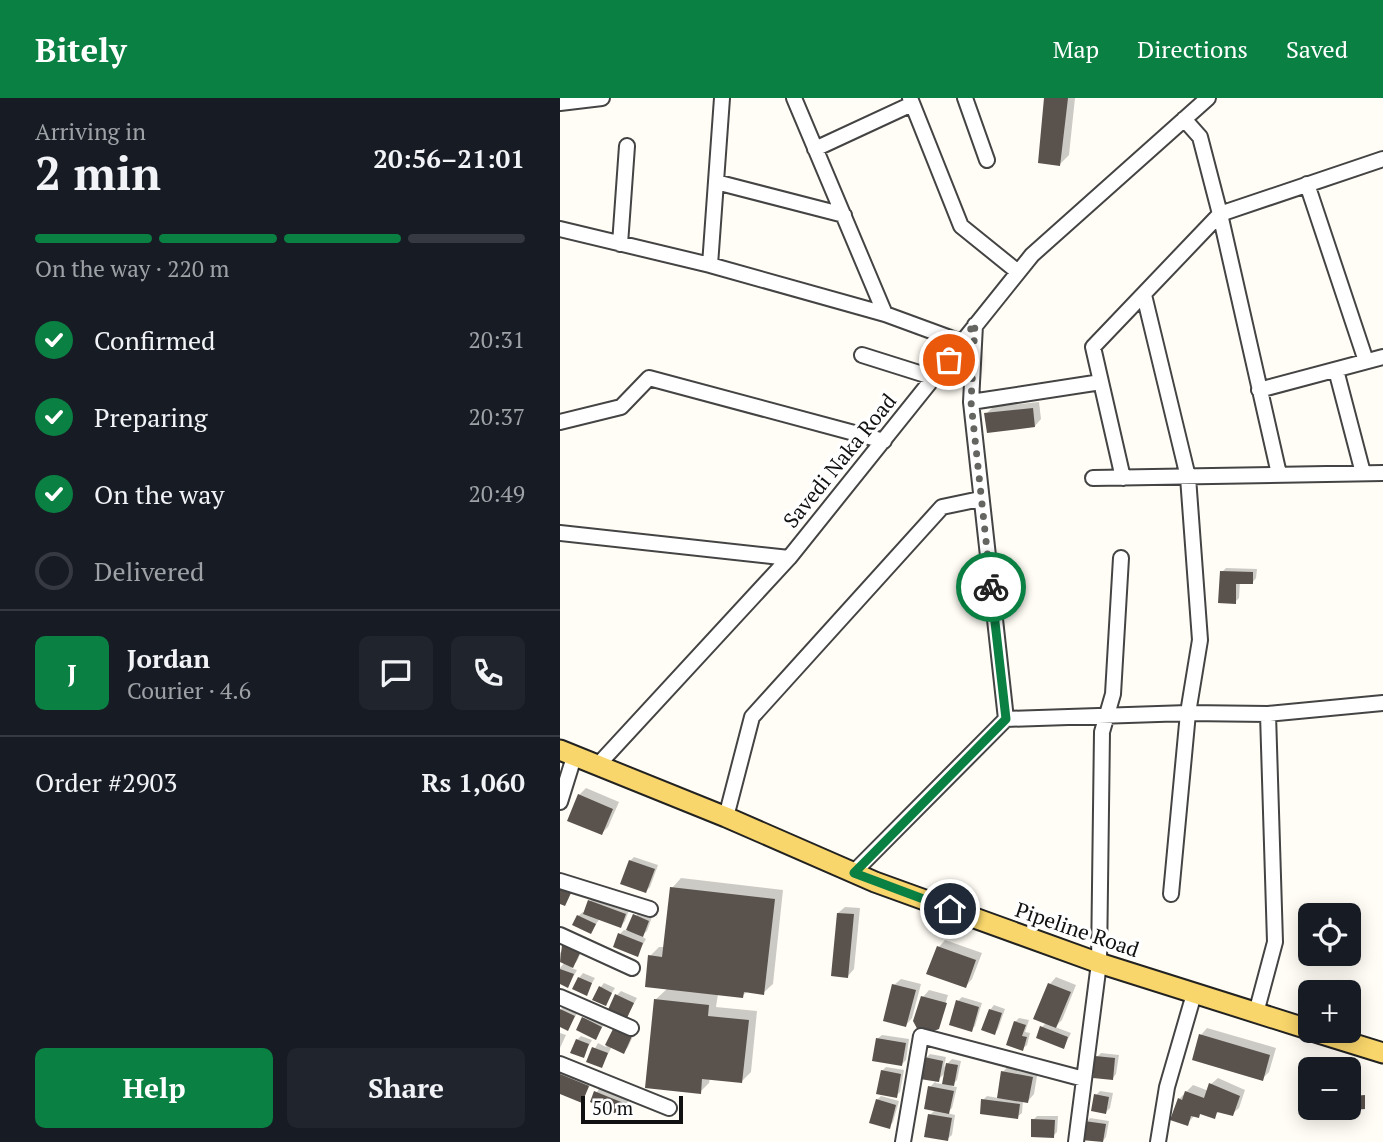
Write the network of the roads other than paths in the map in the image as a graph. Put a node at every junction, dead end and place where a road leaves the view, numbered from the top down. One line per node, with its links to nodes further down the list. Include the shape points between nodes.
1 (602, 98): 7 (street)
2 (722, 98): 13 (street)
3 (794, 98): 10 (street)
4 (965, 98): 12 (street)
5 (1208, 98): 8 (street, Savedi Naka Road)
6 (911, 101): 10 (street); 20 (street, via 961,226)
7 (560, 103)
8 (1184, 119): 15 (street, via 1200,137); 20 (street, Savedi Naka Road)
9 (627, 146): 18 (street)
10 (816, 149): 16 (street)
11 (1383, 159): 14 (street)
12 (987, 160)
13 (716, 182): 16 (street); 19 (street)
14 (1307, 184): 15 (street); 27 (street)
15 (1220, 214): 21 (street); 31 (street)
16 (844, 215): 22 (street)
17 (560, 229): 18 (street)
18 (620, 244): 19 (street)
19 (710, 265): 22 (street)
20 (1018, 272): 23 (street, Savedi Naka Road)
21 (1144, 295): 30 (street, via 1093,347); 38 (street)
22 (885, 314): 24 (street)
23 (975, 323): 24 (street, Savedi Naka Road); 32 (street)
24 (964, 343): 29 (street, Savedi Naka Road)
25 (862, 355): 29 (street)
26 (1383, 357): 27 (street)
27 (1366, 361): 28 (street)
28 (1336, 370): 31 (street); 35 (street)
29 (935, 378): 34 (street, Savedi Naka Road)
30 (1101, 383): 32 (street); 40 (street)
31 (1259, 390): 37 (street)
32 (971, 402): 41 (street)
33 (560, 422): 34 (street, via 621,407 649,378)
34 (884, 441): 43 (street, Savedi Naka Road)
35 (1363, 473): 36 (street); 37 (street)
36 (1383, 473)
37 (1279, 474): 38 (street)
38 (1188, 477): 40 (street); 46 (street, via 1200,640)
39 (1093, 478): 40 (street)
40 (1123, 478)
41 (980, 499): 49 (street); 53 (street, via 942,507 752,717)
42 (560, 533): 43 (street)
43 (789, 558): 51 (street, Savedi Naka Road)
44 (1121, 558): 48 (street)
45 (1383, 703): 47 (street)
46 (1188, 713): 47 (street); 48 (street); 56 (street)
47 (1268, 713): 63 (street, via 1275,942)
48 (1108, 715): 49 (street); 59 (street, via 1102,732)
49 (1006, 719): 54 (street)
50 (567, 753): 51 (main road, Pipeline Road); 52 (street)
51 (597, 766): 53 (main road, Pipeline Road)
52 (560, 802)
53 (726, 817): 54 (main road, Pipeline Road)
54 (854, 873): 59 (main road, Pipeline Road)
55 (560, 881): 57 (street)
56 (1171, 894)
57 (650, 909)
58 (560, 935): 60 (street)
59 (1099, 963): 61 (main road, Pipeline Road); 69 (street)
60 (632, 968)
61 (1194, 994): 63 (main road, Pipeline Road); 73 (street, via 1167,1087)
62 (560, 997): 65 (street)
63 (1256, 1013): 64 (main road, Pipeline Road)
64 (1298, 1027)
65 (631, 1028)
66 (1350, 1043): 67 (main road, Pipeline Road)
67 (1383, 1053)
68 (560, 1064): 70 (street)
69 (1084, 1079): 71 (street, via 922,1036); 72 (street)
70 (669, 1108)
71 (903, 1142)
72 (1076, 1142)
73 (1158, 1142)

